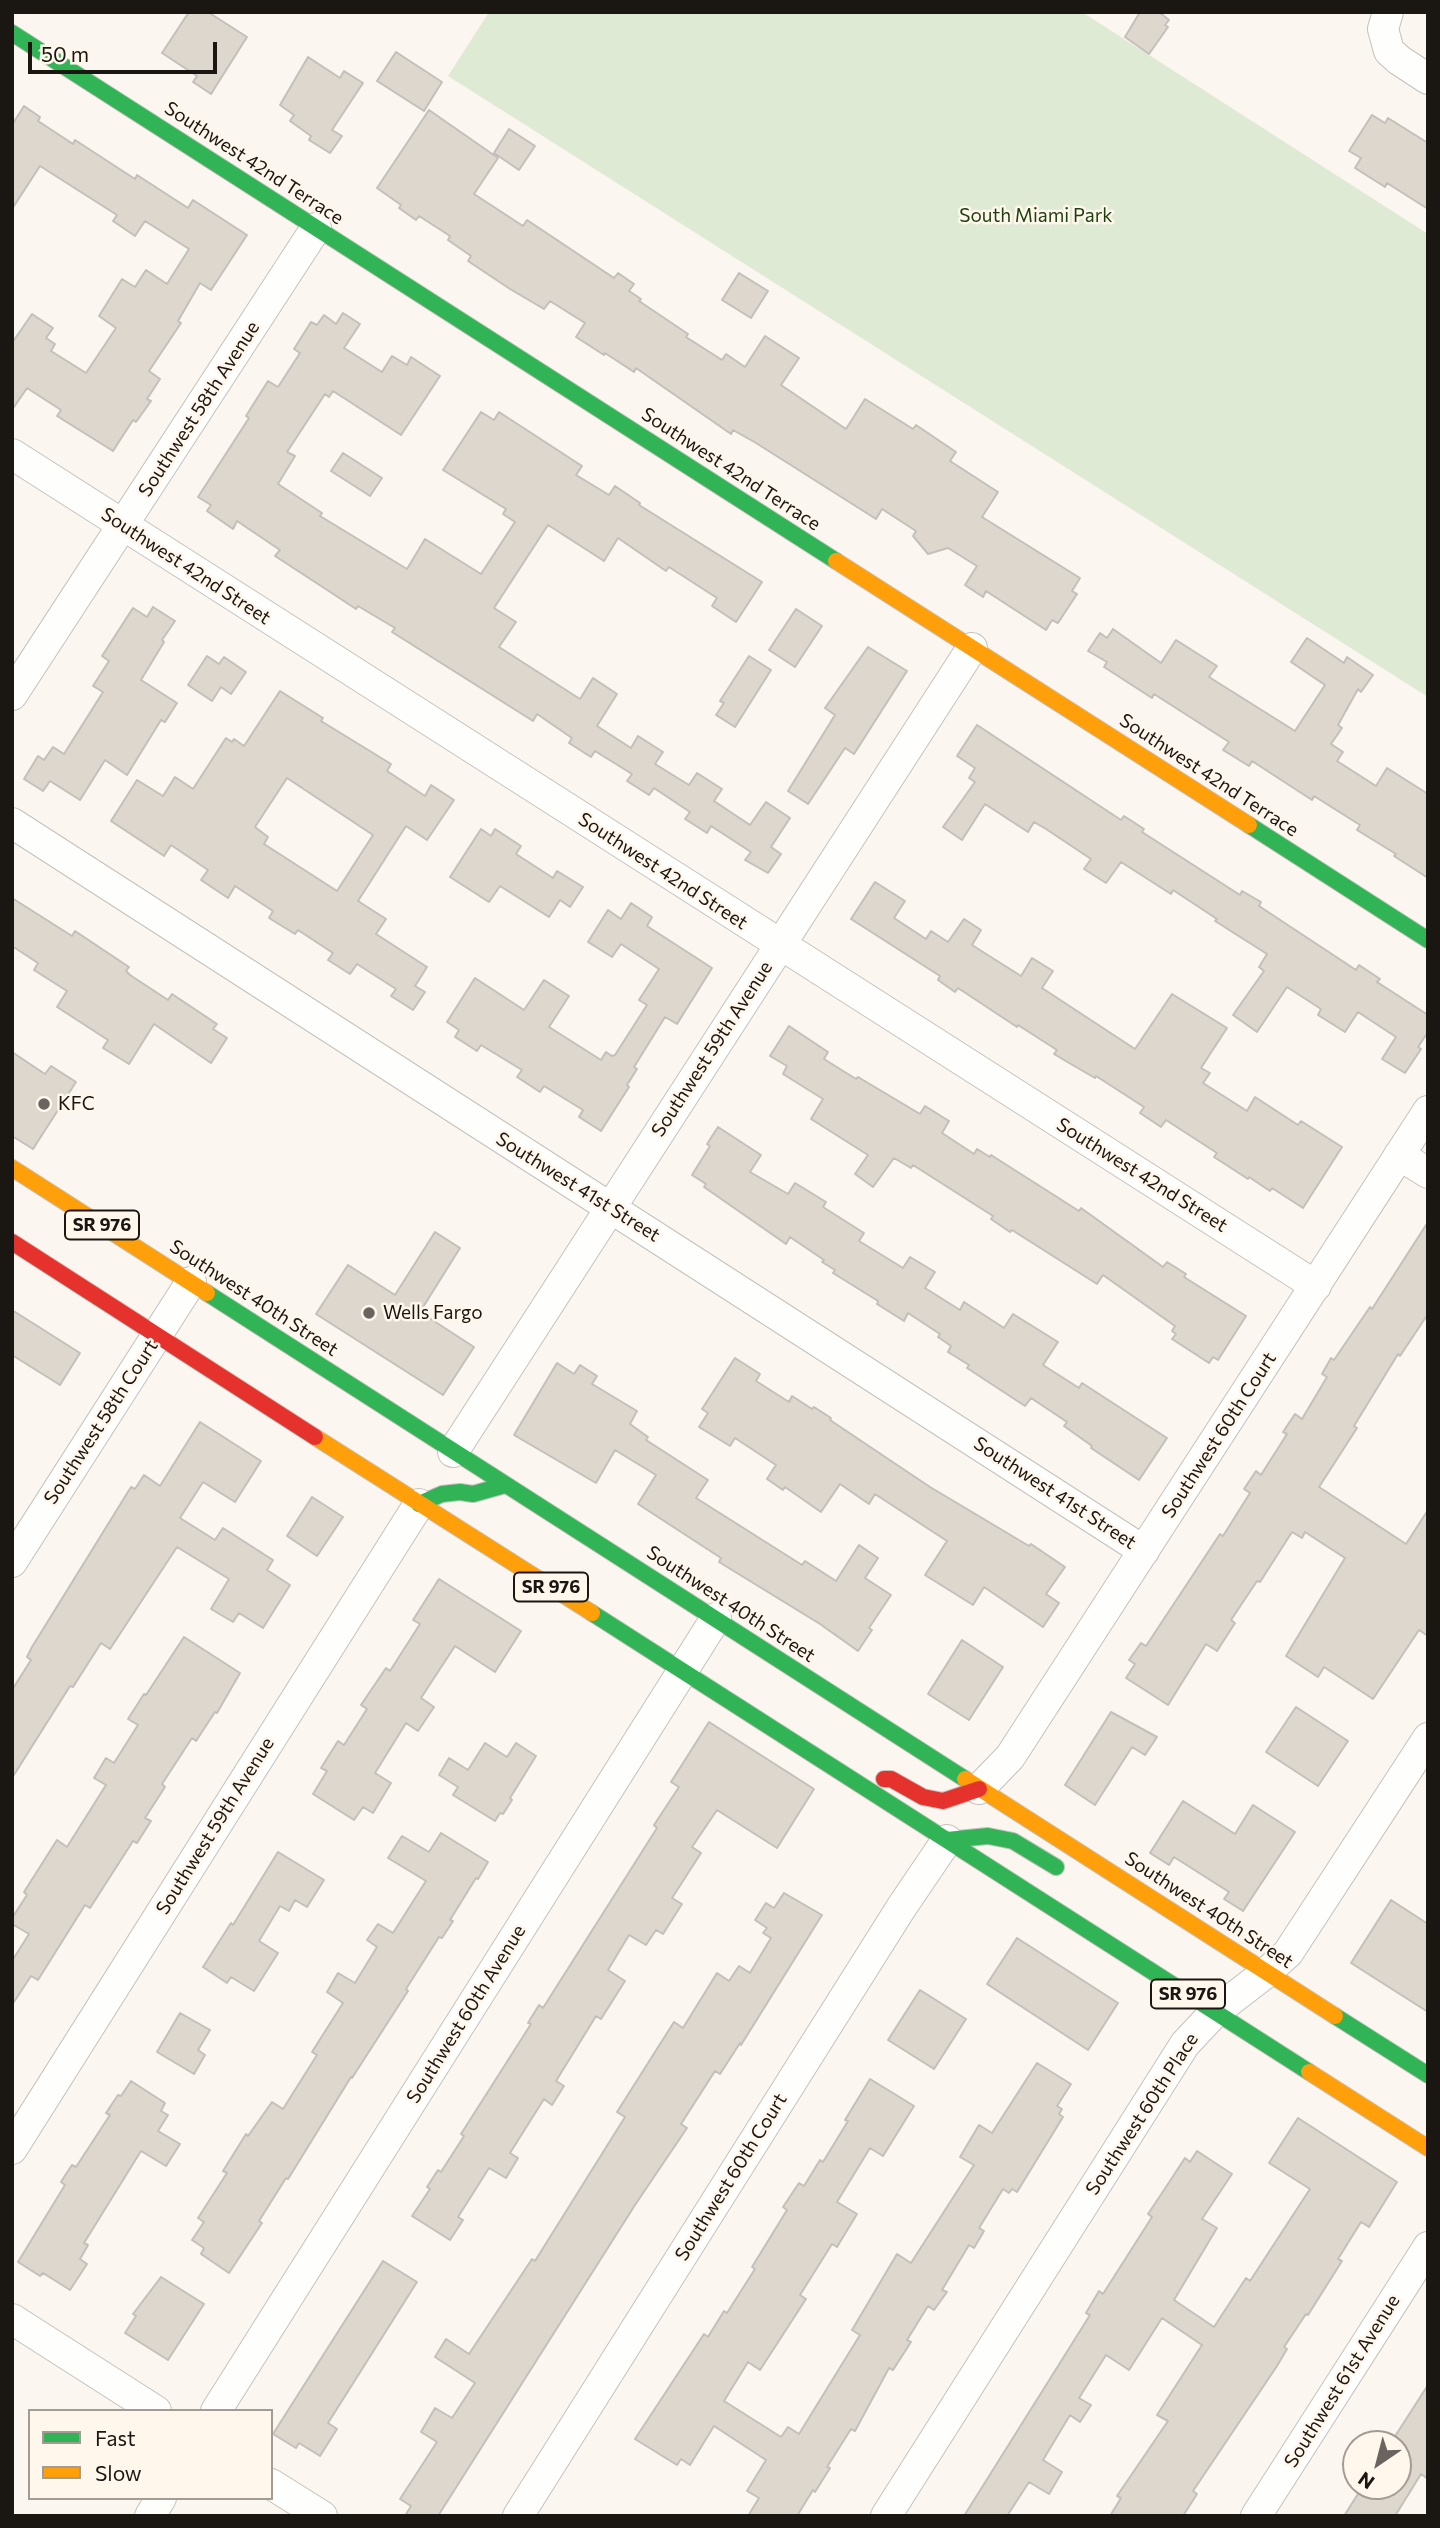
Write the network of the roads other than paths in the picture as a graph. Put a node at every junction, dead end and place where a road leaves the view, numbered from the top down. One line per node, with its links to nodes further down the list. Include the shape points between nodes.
1 (1388, 12): 3 (street, via 1383,29 1390,51)
2 (12, 33): 4 (main road, Southwest 42nd Terrace)
3 (1428, 79)
4 (316, 228): 6 (street, Southwest 58th Avenue); 7 (main road, Southwest 42nd Terrace)
5 (12, 454): 6 (street, Southwest 42nd Street)
6 (123, 526): 8 (street, Southwest 58th Avenue); 11 (street, Southwest 42nd Street)
7 (972, 648): 10 (main road, Southwest 42nd Terrace); 11 (street, Southwest 59th Avenue)
8 (12, 695)
9 (12, 823): 16 (street, Southwest 41st Street)
10 (1428, 940)
11 (780, 946): 16 (street, Southwest 59th Avenue); 19 (street, Southwest 42nd Street)
12 (1428, 1111): 13 (street, Southwest 60th Court)
13 (1399, 1155): 15 (street); 19 (street, Southwest 60th Court)
14 (12, 1168): 18 (main road, Southwest 40th Street / SR 976)
15 (1428, 1174)
16 (610, 1207): 21 (street, Southwest 59th Avenue); 24 (street, Southwest 41st Street)
17 (12, 1242): 20 (main road, SR 976)
18 (191, 1282): 20 (street, Southwest 58th Court); 21 (main road, Southwest 40th Street / SR 976)
19 (1316, 1286): 24 (street, Southwest 60th Court)
20 (158, 1334): 23 (main road, SR 976); 25 (street, Southwest 58th Court)
21 (453, 1452): 22 (main road, Southwest 40th Street / SR 976)
22 (505, 1485): 23 (main road, via 473,1494 442,1494); 26 (main road, Southwest 40th Street / SR 976)
23 (418, 1504): 27 (main road, SR 976); 36 (street, Southwest 59th Avenue)
24 (1144, 1551): 30 (street, Southwest 60th Court, via 1010,1757)
25 (12, 1562)
26 (716, 1618): 27 (street, Southwest 60th Avenue); 30 (main road, Southwest 40th Street / SR 976)
27 (683, 1671): 29 (main road, SR 976); 41 (street, Southwest 60th Avenue)
28 (1428, 1738): 33 (street, Southwest 60th Place, via 1295,1942)
29 (850, 1779): 30 (main road, via 891,1779 923,1797 943,1801); 31 (main road, SR 976)
30 (979, 1788): 32 (main road, Southwest 40th Street / SR 976)
31 (947, 1840): 32 (main road, via 988,1836 1013,1841 1057,1868); 34 (main road, SR 976); 46 (street, Southwest 60th Court)
32 (1101, 1866): 33 (main road, Southwest 40th Street / SR 976)
33 (1267, 1972): 34 (street, Southwest 60th Place); 35 (main road, Southwest 40th Street / SR 976)
34 (1215, 2012): 37 (main road, SR 976); 47 (street, Southwest 60th Place, via 1185,2045)
35 (1428, 2076)
36 (12, 2148)
37 (1428, 2148)
38 (1428, 2247): 48 (street, Southwest 61st Avenue)
39 (12, 2319): 40 (street)
40 (153, 2409)
41 (217, 2409)
42 (273, 2485): 45 (street)
43 (160, 2500): 44 (street)
44 (150, 2516)
45 (322, 2516)
46 (518, 2516)
47 (886, 2516)
48 (1256, 2516)

